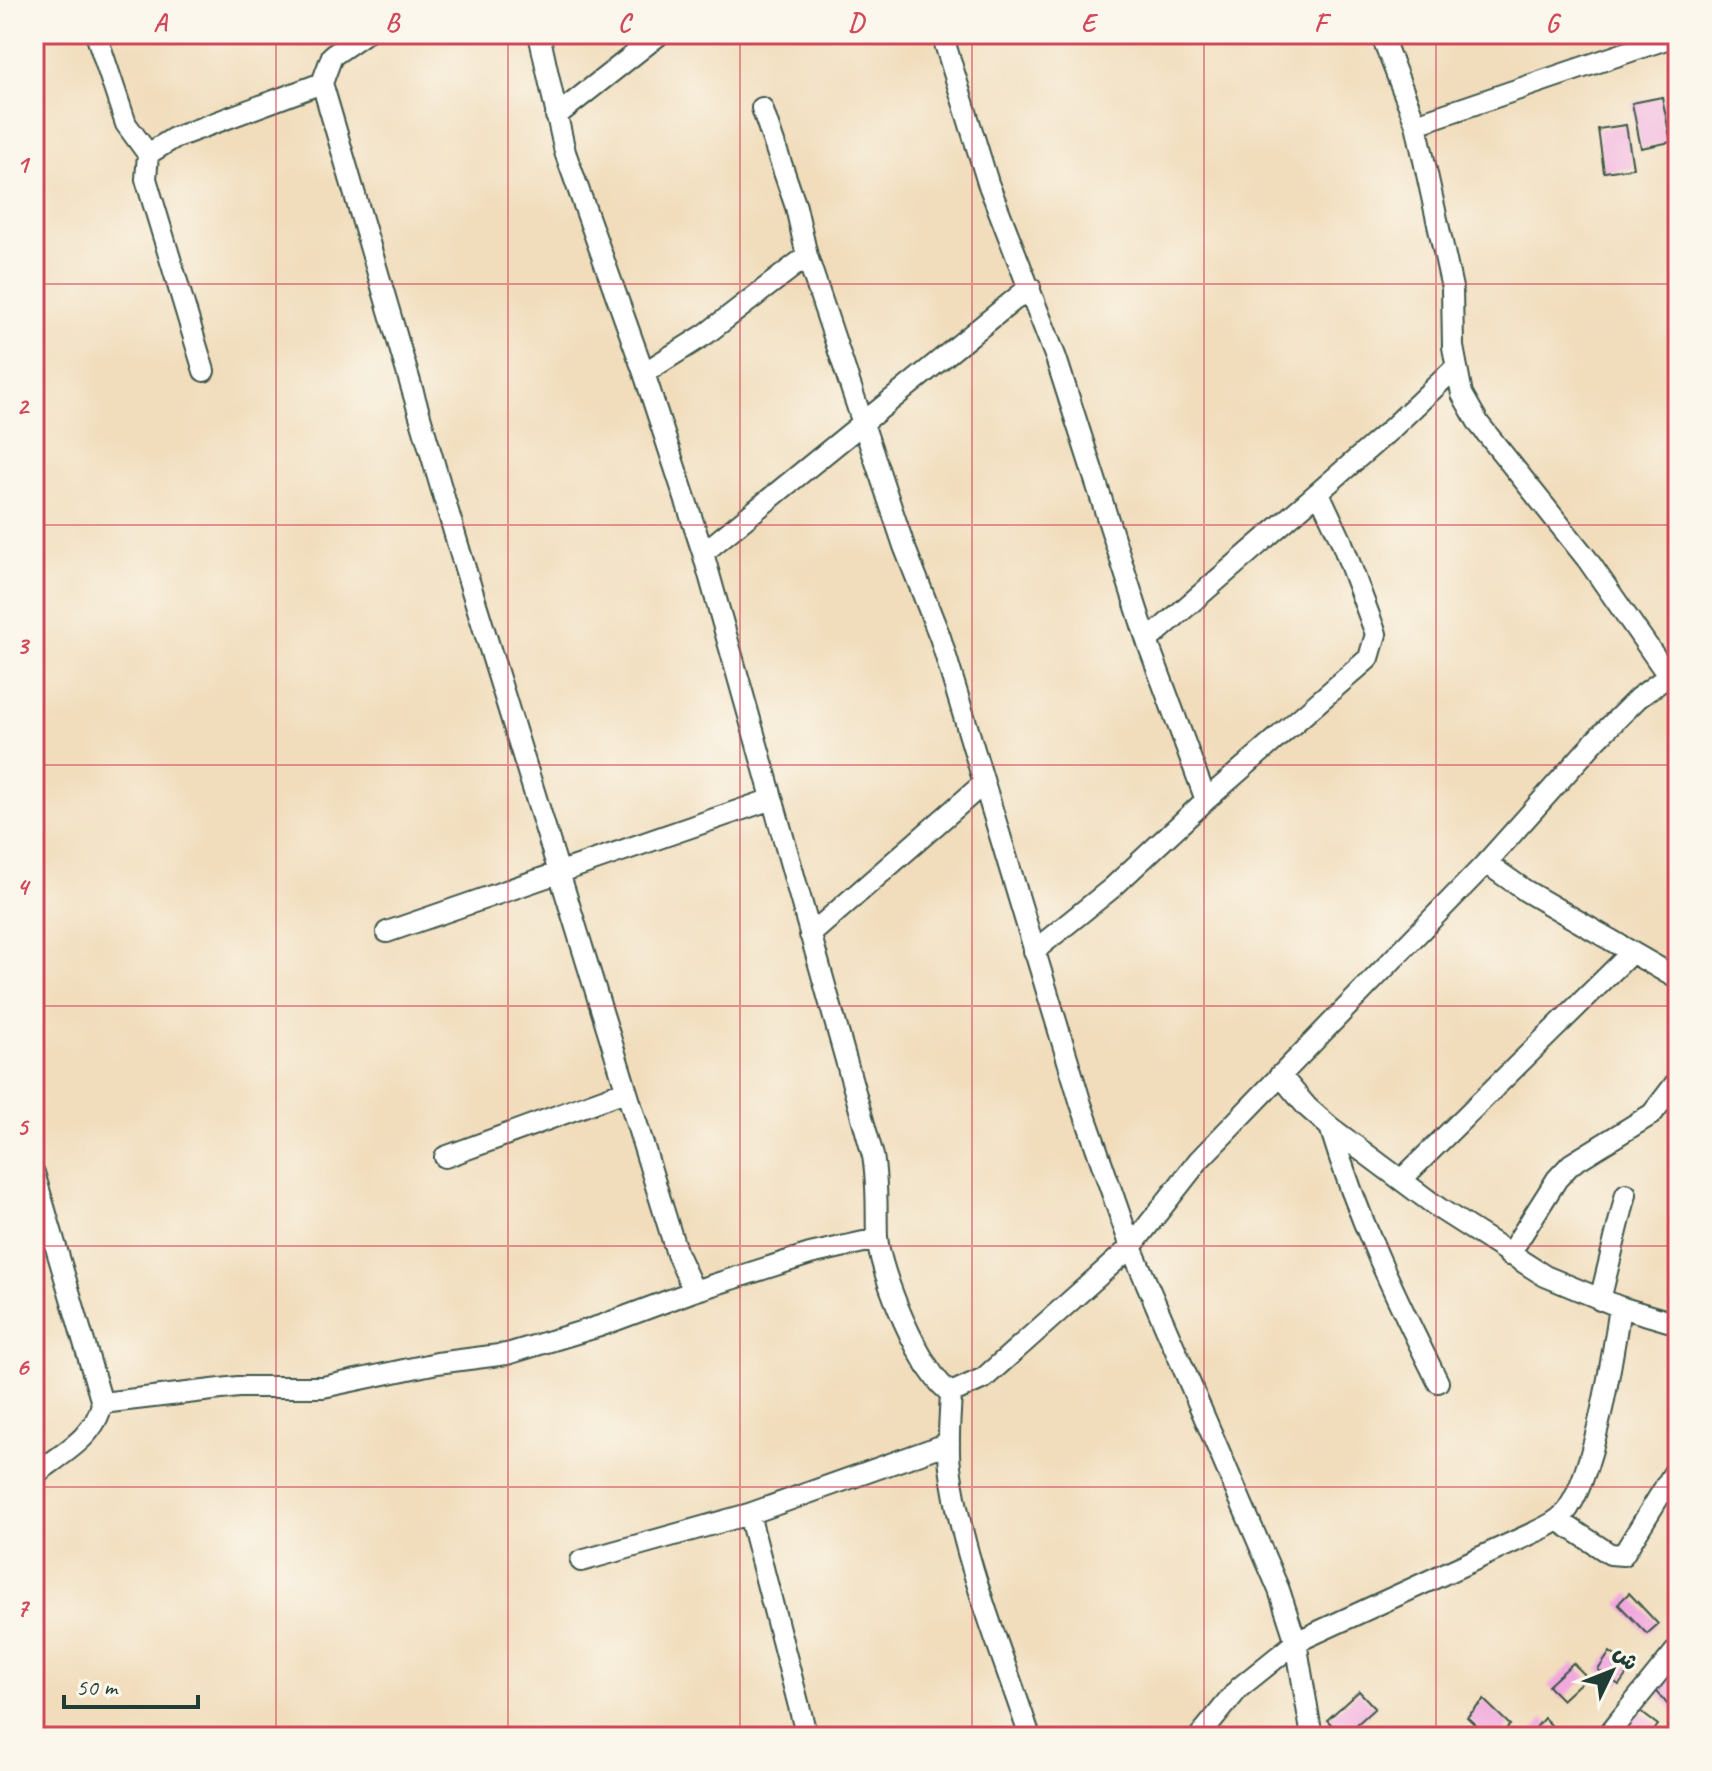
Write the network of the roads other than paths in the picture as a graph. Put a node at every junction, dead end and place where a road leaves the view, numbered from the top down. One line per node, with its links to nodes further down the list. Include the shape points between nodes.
1 (96, 34): 12 (street, via 126,124)
2 (364, 34): 8 (street, via 332,56)
3 (539, 34): 10 (street)
4 (660, 34): 10 (street)
5 (942, 34): 14 (street, via 988,183)
6 (1381, 34): 11 (street)
7 (1678, 35): 11 (street)
8 (322, 83): 12 (street, via 174,138); 27 (street)
9 (762, 108): 13 (street)
10 (556, 116): 17 (street, via 586,218)
11 (1416, 124): 15 (street, via 1452,288)
12 (148, 154): 16 (street, via 146,179)
13 (807, 256): 17 (street, via 706,334); 18 (street)
14 (1030, 287): 18 (street); 21 (street)
15 (1455, 368): 19 (street); 22 (street, via 1457,383 1479,424)
16 (204, 371)
17 (644, 373): 20 (street)
18 (863, 422): 20 (street); 23 (street, via 940,637)
19 (1319, 493): 21 (street); 25 (street, via 1376,634 1373,652)
20 (703, 553): 24 (street)
21 (1147, 641): 25 (street)
22 (1672, 672): 26 (street, via 1596,740)
23 (984, 783): 29 (street); 30 (street)
24 (772, 799): 27 (street); 29 (street)
25 (1206, 800): 30 (street, via 1112,888)
26 (1486, 863): 31 (street); 33 (street)
27 (560, 870): 28 (street); 35 (street)
28 (387, 932)
29 (810, 935): 41 (street, via 873,1156)
30 (1034, 951): 42 (street)
31 (1631, 953): 32 (street); 39 (street)
32 (1678, 979)
33 (1280, 1075): 36 (street); 42 (street, via 1199,1160)
34 (1678, 1080): 43 (street, via 1652,1114 1571,1164)
35 (625, 1091): 37 (street); 44 (street, via 665,1224)
36 (1330, 1127): 39 (street); 48 (street, via 1364,1228)
37 (445, 1157)
38 (34, 1173): 50 (street)
39 (1401, 1180): 43 (street)
40 (1626, 1194): 45 (street)
41 (877, 1239): 44 (street); 49 (street, via 923,1359)
42 (1131, 1247): 49 (street, via 984,1378); 57 (street, via 1256,1530)
43 (1509, 1255): 45 (street)
44 (694, 1291): 50 (street, via 507,1354 315,1388 238,1387)
45 (1600, 1300): 46 (street)
46 (1620, 1307): 47 (street); 55 (street, via 1590,1451 1572,1501)
47 (1678, 1324)
48 (1438, 1382)
49 (951, 1393): 51 (street)
50 (102, 1403): 53 (street, via 95,1425 83,1438)
51 (949, 1443): 54 (street); 60 (street, via 971,1555)
52 (1678, 1466): 55 (street, via 1623,1555 1610,1554)
53 (34, 1475)
54 (749, 1514): 56 (street); 59 (street)
55 (1558, 1520): 57 (street)
56 (581, 1561)
57 (1296, 1642): 61 (street, via 1239,1688); 62 (street)
58 (1677, 1650): 63 (street)
59 (807, 1737)
60 (1030, 1737)
61 (1199, 1737)
62 (1312, 1737)
63 (1606, 1737)

